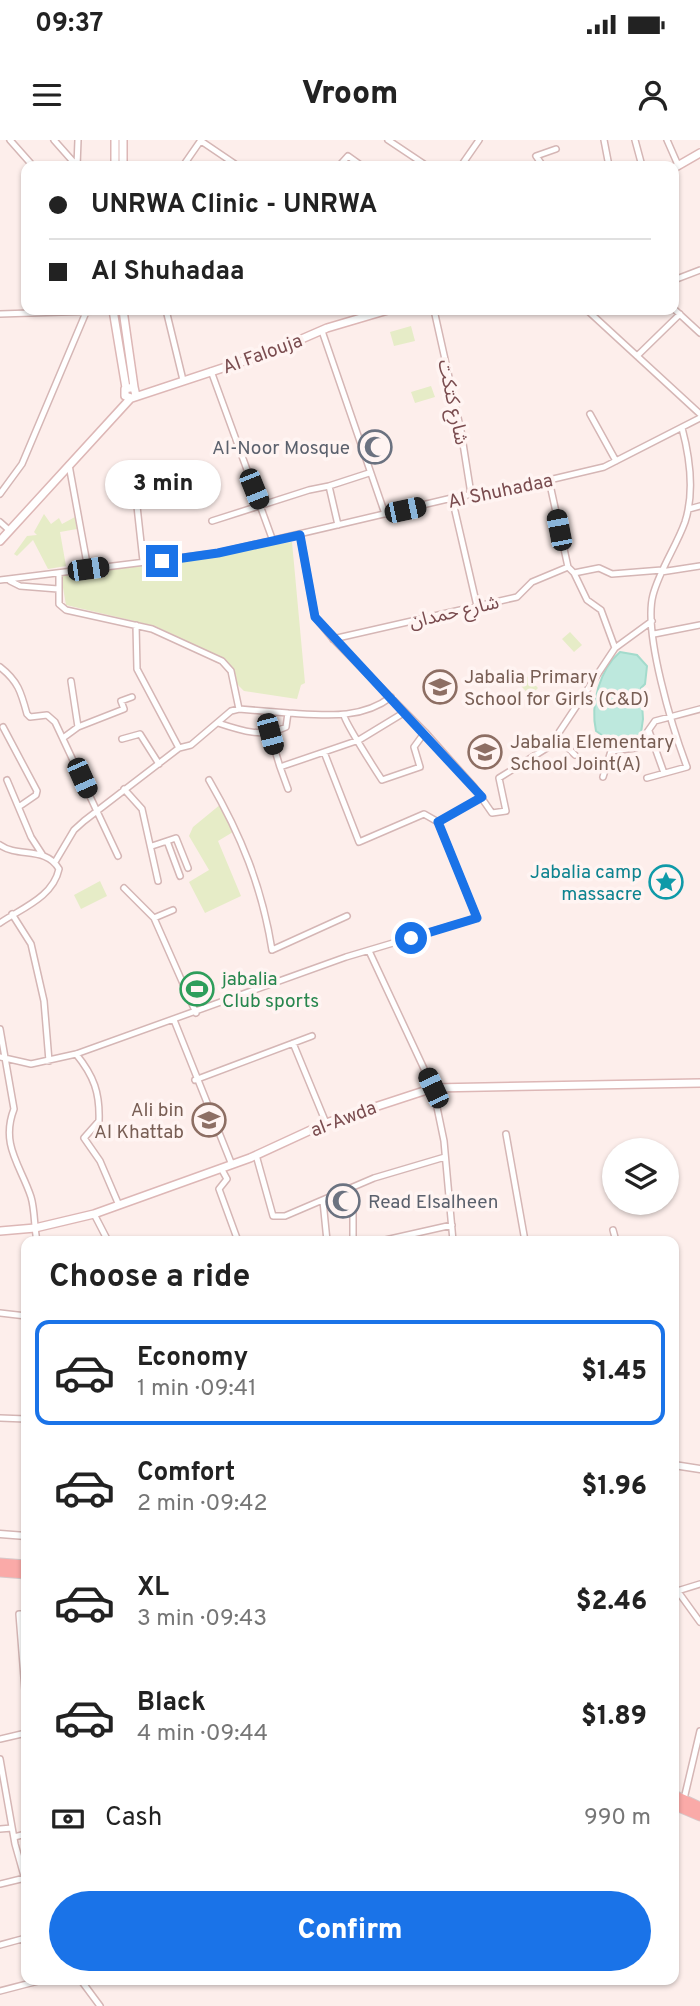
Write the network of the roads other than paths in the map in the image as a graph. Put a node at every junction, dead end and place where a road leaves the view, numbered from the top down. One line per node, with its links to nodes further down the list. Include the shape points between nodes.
1 (10, 140): 14 (street)
2 (54, 140): 15 (street)
3 (78, 140): 16 (street)
4 (115, 140): 17 (main road)
5 (123, 140): 18 (main road)
6 (387, 140): 21 (street)
7 (479, 140): 22 (street)
8 (604, 140): 24 (street)
9 (635, 140): 25 (street)
10 (667, 140): 26 (street)
11 (199, 141): 19 (street); 20 (street)
12 (556, 149): 23 (street, via 536,156)
13 (700, 153): 27 (main road)
14 (29, 161)
15 (73, 161)
16 (77, 161)
17 (115, 161)
18 (122, 161)
19 (186, 161)
20 (230, 161)
21 (419, 161)
22 (464, 161)
23 (540, 161)
24 (608, 161)
25 (641, 161)
26 (674, 161)
27 (679, 165)
28 (700, 270): 29 (street)
29 (679, 278)
30 (21, 313): 31 (street)
31 (0, 314)
32 (680, 314): 44 (street)
33 (85, 315): 59 (street, via 22,464)
34 (114, 315): 48 (main road)
35 (123, 315): 48 (main road)
36 (167, 315): 47 (street)
37 (364, 315): 42 (street)
38 (372, 315): 42 (main road, Al Falouja)
39 (435, 315): 60 (street, شارع كتكت)
40 (592, 315): 45 (street)
41 (679, 315): 45 (street)
42 (362, 318): 43 (main road, Al Falouja)
43 (322, 331): 46 (main road, Al Falouja); 55 (street)
44 (700, 333)
45 (637, 356): 51 (street)
46 (211, 371): 47 (main road, Al Falouja); 62 (street)
47 (183, 380): 49 (main road, Al Falouja)
48 (130, 387): 49 (main road)
49 (133, 397): 54 (main road, Al Falouja)
50 (590, 414): 53 (street)
51 (700, 416): 52 (street, Al Shuhadaa)
52 (682, 428): 53 (street, Al Shuhadaa); 64 (street, via 690,457)
53 (616, 461): 56 (street, Al Shuhadaa)
54 (69, 463): 69 (main road, Al Falouja); 76 (street)
55 (369, 473): 57 (street); 65 (street)
56 (549, 480): 60 (street, Al Shuhadaa); 75 (street)
57 (329, 486): 62 (street); 68 (street)
58 (135, 488): 73 (street)
59 (0, 494)
60 (471, 494): 61 (street, Al Shuhadaa)
61 (453, 498): 65 (street, Al Shuhadaa); 83 (street)
62 (261, 506): 66 (street); 72 (street)
63 (700, 506): 64 (street)
64 (688, 509): 77 (street)
65 (385, 514): 68 (street, Al Shuhadaa)
66 (212, 521)
67 (0, 522): 69 (street)
68 (338, 525): 70 (street, Al Shuhadaa)
69 (9, 530): 71 (main road, Al Falouja)
70 (300, 535): 72 (street, Al Shuhadaa); 88 (street, via 315,617)
71 (0, 541)
72 (273, 541): 73 (street, Al Shuhadaa, via 181,559)
73 (144, 561): 76 (street, Al Shuhadaa)
74 (700, 566): 77 (street)
75 (568, 567): 79 (street); 83 (street, شارع حمدان, via 532,582 517,597)
76 (88, 569): 78 (street, Al Shuhadaa)
77 (662, 571): 79 (street, via 612,574 599,568); 84 (street, via 652,598)
78 (59, 573): 81 (street, Al Shuhadaa); 82 (street)
79 (574, 573): 89 (street, via 587,600 601,610)
80 (0, 580): 81 (street, Al Shuhadaa)
81 (8, 580): 82 (street, via 20,586)
82 (58, 589): 85 (street, via 66,610)
83 (477, 606): 88 (street, شارع حمدان)
84 (652, 621): 87 (street); 89 (street)
85 (136, 625): 94 (street, via 222,662 231,671); 110 (street, via 137,669)
86 (700, 625): 87 (street)
87 (654, 634): 99 (street)
88 (333, 639): 93 (street)
89 (615, 648): 106 (street)
90 (0, 667): 107 (street, via 15,678 27,714 51,717)
91 (71, 681): 101 (street)
92 (132, 697): 101 (street, via 121,701 124,709)
93 (391, 697): 96 (street); 98 (street, via 379,706)
94 (239, 709): 97 (street); 100 (street)
95 (700, 709): 99 (street)
96 (405, 712): 103 (street); 109 (street)
97 (288, 713): 98 (street); 105 (street, via 286,727)
98 (344, 715): 109 (street)
99 (668, 716): 104 (street, via 655,721); 115 (street, via 687,767)
100 (218, 723): 105 (street); 110 (street, via 191,745)
101 (78, 726): 107 (street)
102 (3, 727): 123 (street, via 37,791)
103 (425, 732): 109 (street, via 414,747 420,767 385,780); 122 (street)
104 (649, 732): 115 (street); 116 (street, via 636,748 611,751)
105 (270, 734): 114 (street)
106 (556, 736): 112 (street); 122 (street, via 550,746 499,778 506,811 492,813)
107 (63, 738): 124 (street)
108 (121, 739): 113 (street, via 140,734)
109 (359, 740): 111 (street)
110 (179, 748): 113 (street)
111 (324, 752): 114 (street); 125 (street, via 359,842 424,814)
112 (575, 755)
113 (159, 764): 120 (street)
114 (279, 767): 121 (street)
115 (664, 773): 117 (street)
116 (603, 777)
117 (648, 778)
118 (7, 780): 123 (street)
119 (209, 780): 138 (street, via 227,809 260,887 272,950)
120 (124, 789): 124 (street); 128 (street, via 142,809)
121 (288, 789)
122 (482, 797): 125 (street)
123 (20, 806): 129 (street)
124 (97, 809): 130 (street); 131 (street, via 74,830)
125 (438, 822): 141 (street, via 477,918)
126 (167, 841): 128 (street); 132 (street, via 176,838); 133 (street)
127 (0, 845): 129 (street)
128 (152, 846): 134 (street)
129 (42, 854): 131 (street)
130 (118, 856)
131 (55, 862): 137 (street, via 59,869 56,881)
132 (188, 868)
133 (180, 876)
134 (158, 881)
135 (124, 888): 139 (street)
136 (173, 910): 139 (street)
137 (12, 914): 140 (street); 149 (street, via 34,955)
138 (347, 916)
139 (154, 918): 142 (street)
140 (0, 923)
141 (369, 951): 142 (street); 152 (street)
142 (196, 1013): 143 (street)
143 (174, 1020): 147 (street); 150 (street)
144 (0, 1029): 148 (street)
145 (312, 1036): 146 (street)
146 (293, 1043): 150 (street); 153 (street)
147 (76, 1054): 149 (street); 161 (street, via 91,1072 99,1104 99,1121 84,1138 100,1161)
148 (4, 1057): 149 (street, via 31,1064); 164 (street, via 14,1109 10,1145 32,1198)
149 (49, 1061)
150 (195, 1080): 157 (street)
151 (700, 1083): 152 (main road, al-Awda)
152 (433, 1088): 153 (main road, al-Awda); 156 (street)
153 (326, 1123): 155 (main road, al-Awda)
154 (506, 1134): 174 (street)
155 (256, 1155): 157 (main road, al-Awda); 160 (street, via 273,1216)
156 (445, 1157): 159 (street); 163 (street)
157 (232, 1165): 158 (main road, al-Awda)
158 (221, 1168): 161 (main road, al-Awda); 169 (street, via 227,1179 219,1189)
159 (353, 1187): 160 (street); 171 (street)
160 (323, 1201): 170 (street)
161 (118, 1203): 162 (main road, al-Awda)
162 (94, 1214): 164 (main road, al-Awda); 168 (street)
163 (452, 1225): 172 (street); 173 (street)
164 (35, 1228): 166 (main road, al-Awda); 167 (street)
165 (613, 1230): 175 (street)
166 (0, 1231)
167 (36, 1236)
168 (105, 1236)
169 (236, 1236)
170 (326, 1236)
171 (353, 1236)
172 (403, 1236)
173 (453, 1236)
174 (524, 1236)
175 (614, 1236)
176 (0, 1313): 177 (street)
177 (21, 1315)
178 (0, 1418): 179 (street)
179 (21, 1419)
180 (679, 1466): 181 (street)
181 (700, 1469)
182 (0, 1534): 183 (street)
183 (21, 1536)
184 (0, 1563): 185 (highway)
185 (21, 1565)
186 (0, 1572): 187 (highway)
187 (21, 1574)
188 (700, 1584): 189 (street)
189 (679, 1589)
190 (679, 1595): 191 (street)
191 (700, 1622)
192 (700, 1731): 195 (street)
193 (21, 1733): 194 (street)
194 (0, 1739)
195 (699, 1745): 198 (street)
196 (0, 1759): 202 (street)
197 (679, 1798): 198 (highway)
198 (684, 1800): 200 (highway)
199 (679, 1807): 201 (highway)
200 (700, 1807)
201 (700, 1816)
202 (12, 1828): 203 (street); 205 (street)
203 (0, 1829)
204 (21, 1835): 205 (street)
205 (14, 1837): 206 (street)
206 (21, 1865)
207 (21, 1881): 208 (street)
208 (0, 1884)
209 (21, 1939): 210 (street)
210 (0, 1945)
211 (23, 1985): 213 (street)
212 (84, 1985): 214 (street)
213 (0, 1991)
214 (100, 2006)

